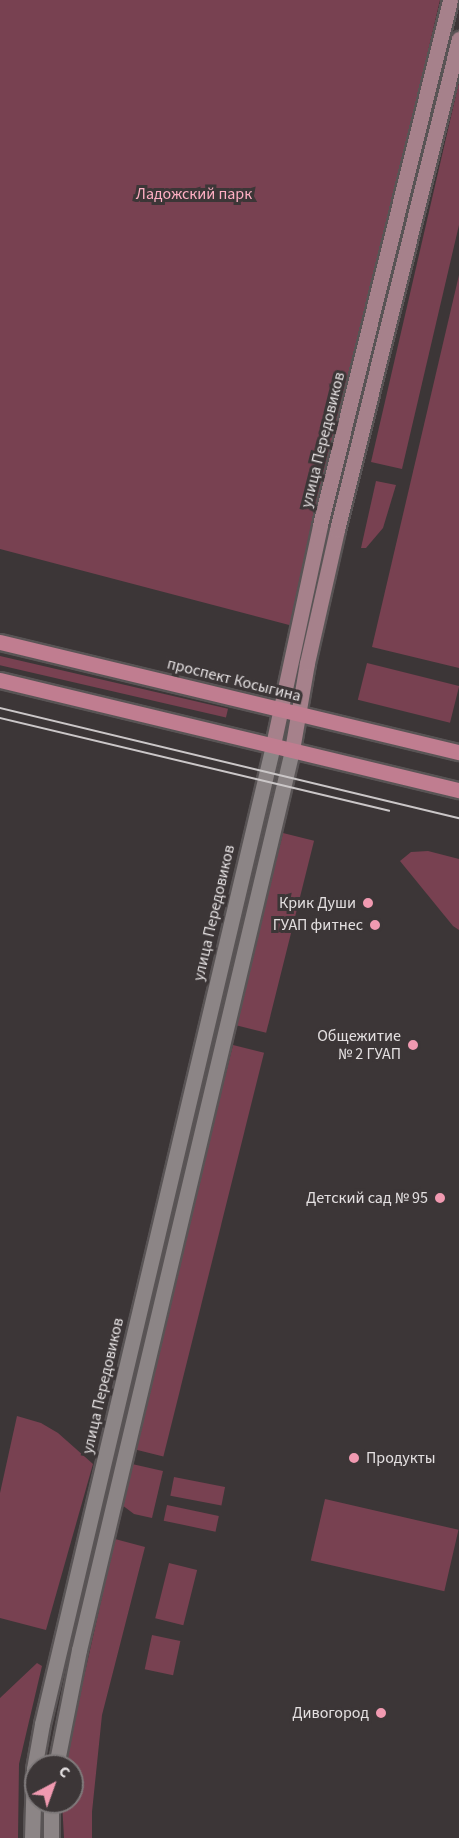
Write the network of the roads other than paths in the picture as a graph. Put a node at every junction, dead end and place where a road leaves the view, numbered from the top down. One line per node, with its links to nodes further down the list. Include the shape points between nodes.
1 (450, 0): 5 (main road, улица Передовиков, via 320,525)
2 (459, 39): 6 (main road, via 337,530)
3 (0, 642): 5 (main road, проспект Косыгина)
4 (0, 680): 7 (main road)
5 (280, 709): 6 (main road, проспект Косыгина); 7 (main road, улица Передовиков)
6 (298, 713): 8 (main road); 9 (main road, проспект Косыгина)
7 (273, 745): 8 (main road); 13 (street, улица Передовиков, via 44,1713 34,1769)
8 (292, 750): 10 (main road); 11 (street, via 79,1650)
9 (459, 752)
10 (459, 790)
11 (58, 1754)
12 (51, 1814): 14 (street)
13 (32, 1838)
14 (51, 1838)

